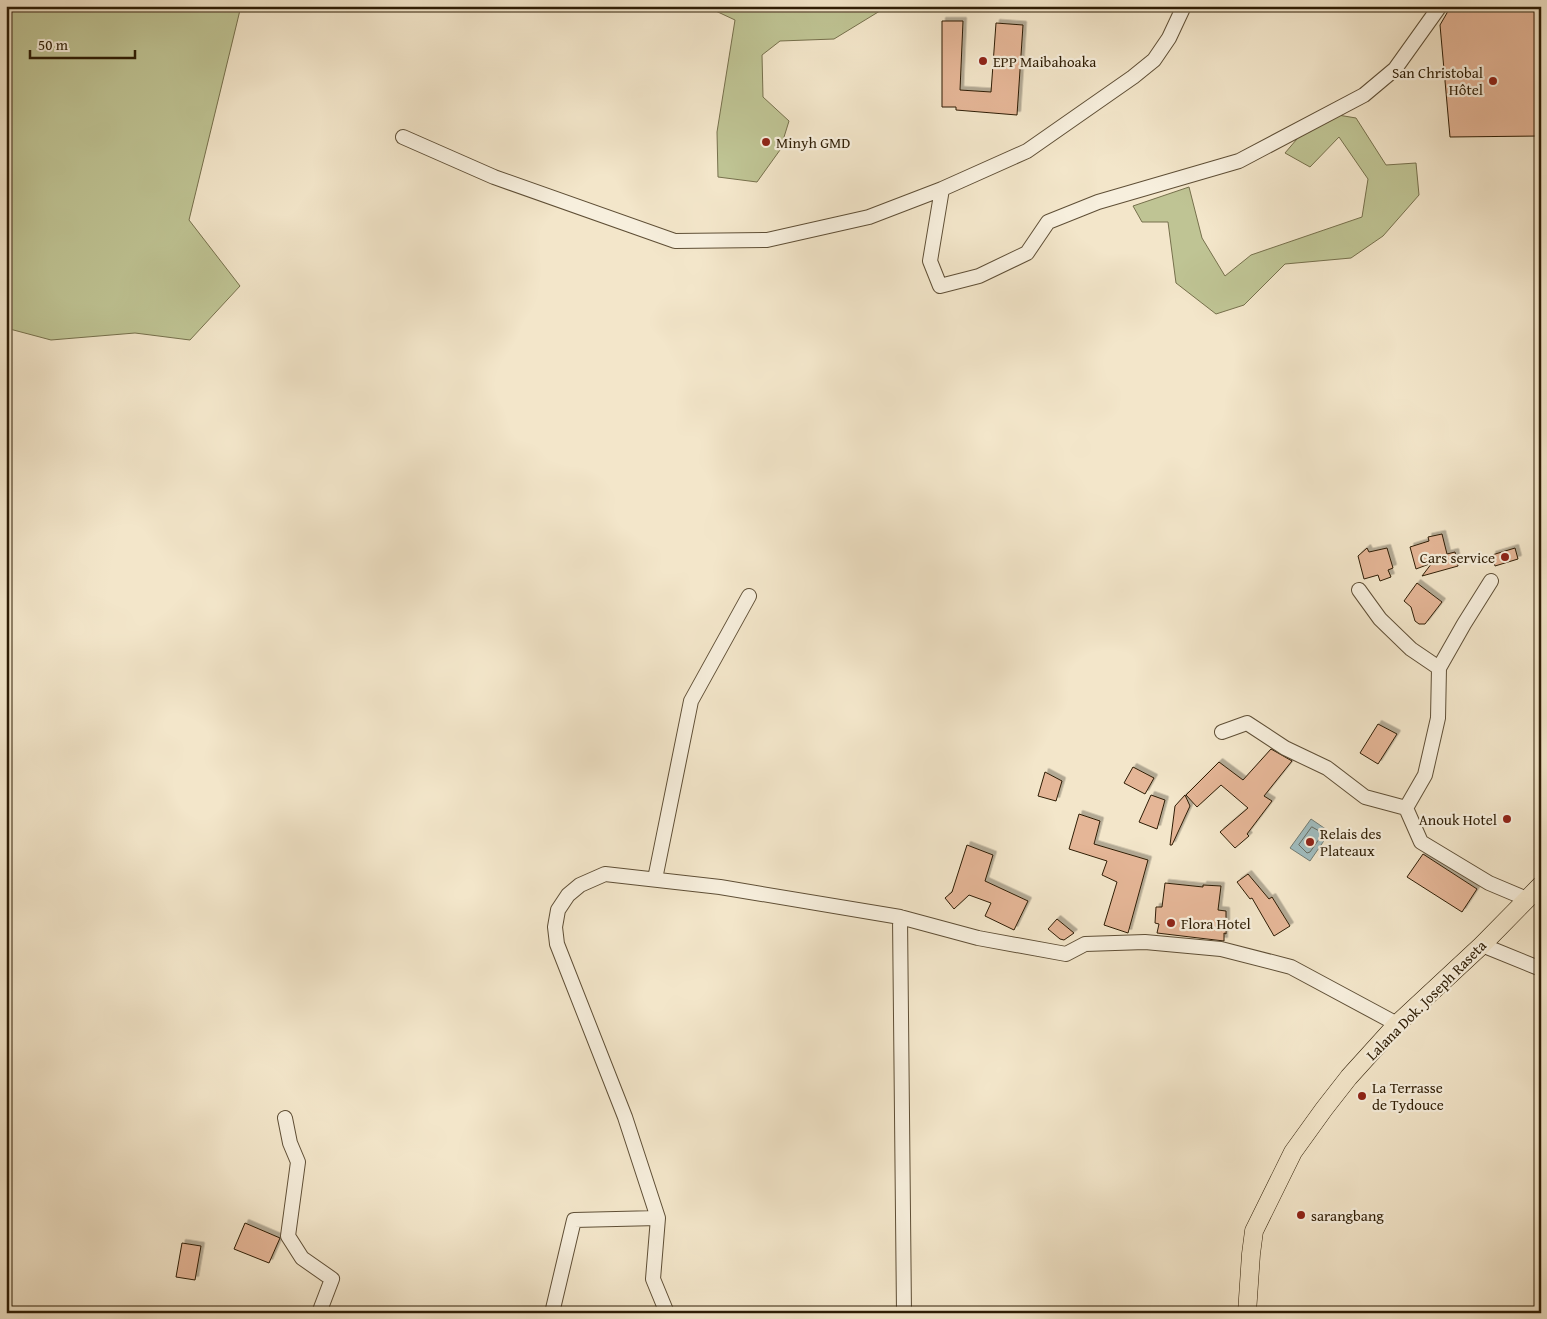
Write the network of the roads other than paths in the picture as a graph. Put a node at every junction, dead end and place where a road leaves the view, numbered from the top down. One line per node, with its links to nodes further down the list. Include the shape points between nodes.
1 (1184, 6): 4 (street, via 1154,60 1133,77 1027,151)
2 (1440, 6): 4 (street, via 1395,69 1364,95 1239,161 1098,202 1048,222 1027,253 979,276 940,286 930,261)
3 (403, 137): 4 (street, via 494,177 675,241 767,240 869,217)
4 (942, 189)
5 (1491, 581): 8 (street)
6 (1359, 590): 8 (street, via 1380,619 1411,650)
7 (749, 596): 11 (street, via 691,701)
8 (1439, 668): 10 (street, via 1438,718 1425,776)
9 (1222, 732): 10 (street, via 1247,722 1285,748 1327,768 1365,797)
10 (1406, 808): 13 (street, via 1421,842 1488,883)
11 (655, 879): 14 (street); 19 (street, via 605,874 580,885 558,910 554,927 557,944 625,1117)
12 (1541, 885): 13 (main road, Lalana Dok. Joseph Raseta)
13 (1527, 899): 15 (main road, Lalana Dok. Joseph Raseta)
14 (900, 917): 17 (street, via 978,938 1066,954 1085,944 1145,942 1221,949 1292,967); 23 (street)
15 (1482, 945): 16 (street); 17 (main road, Lalana Dok. Joseph Raseta)
16 (1541, 969)
17 (1398, 1024): 24 (main road, Lalana Dok. Joseph Raseta, via 1349,1077 1293,1152 1254,1231)
18 (285, 1118): 20 (street, via 298,1162 288,1236 302,1258 332,1279)
19 (658, 1218): 21 (street, via 574,1220); 22 (street, via 653,1279)
20 (319, 1313)
21 (552, 1313)
22 (667, 1313)
23 (904, 1313)
24 (1247, 1313)

